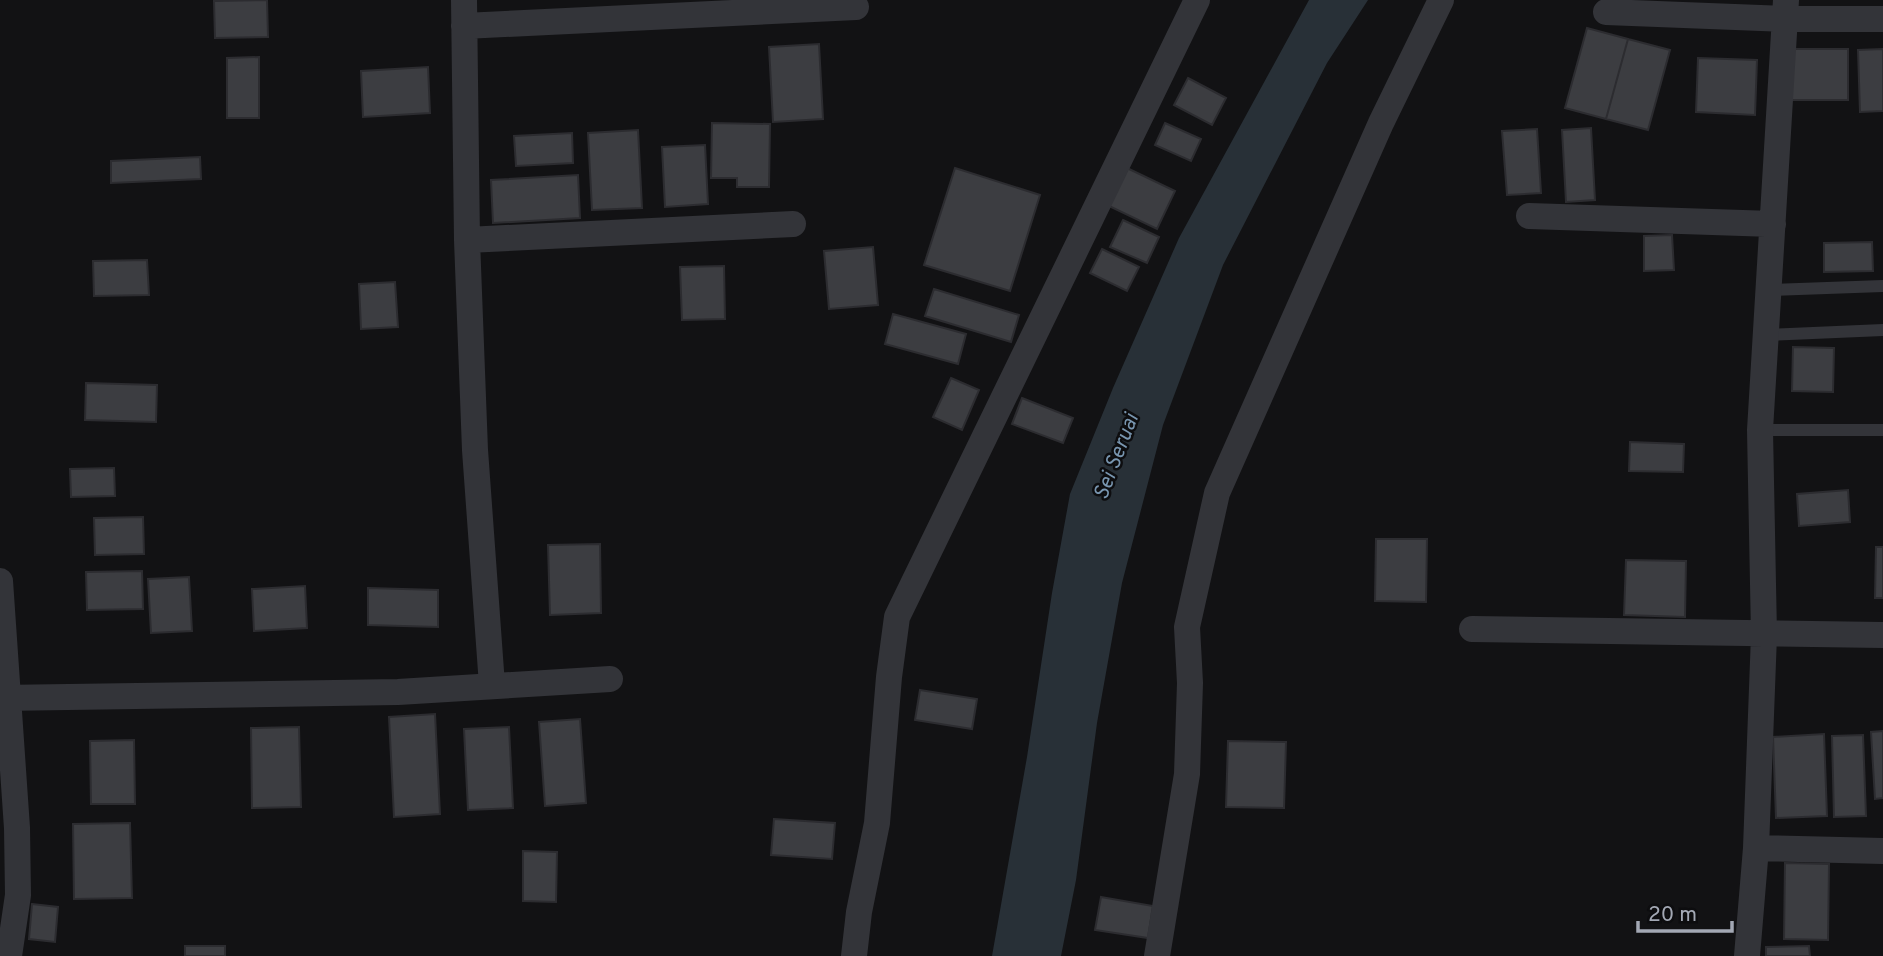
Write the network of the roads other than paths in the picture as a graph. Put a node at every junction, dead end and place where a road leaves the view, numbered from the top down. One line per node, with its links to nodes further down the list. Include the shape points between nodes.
1 (464, 0): 8 (street)
2 (1197, 0): 29 (street, via 897,617 877,822)
3 (1441, 0): 30 (street, via 1381,123 1217,493 1187,627 1187,774)
4 (856, 7): 8 (street)
5 (1786, 10): 6 (street); 7 (street); 11 (street)
6 (1606, 12)
7 (1883, 19)
8 (464, 26): 12 (street)
9 (1529, 216): 11 (street)
10 (793, 224): 12 (street)
11 (1773, 224): 14 (street)
12 (467, 240): 24 (street, via 475,450)
13 (1883, 286): 14 (lane)
14 (1769, 290): 16 (street)
15 (1883, 330): 16 (lane)
16 (1766, 335): 17 (street)
17 (1760, 430): 18 (lane); 21 (street)
18 (1883, 430)
19 (0, 580): 25 (street)
20 (1472, 629): 21 (street)
21 (1764, 635): 22 (street); 26 (street)
22 (1883, 635)
23 (610, 680): 24 (street)
24 (492, 685): 25 (street, via 398,692)
25 (3, 698): 28 (street, via 17,828 18,895)
26 (1756, 848): 27 (street); 31 (street)
27 (1883, 851)
28 (9, 956)
29 (855, 956)
30 (1157, 956)
31 (1748, 956)

